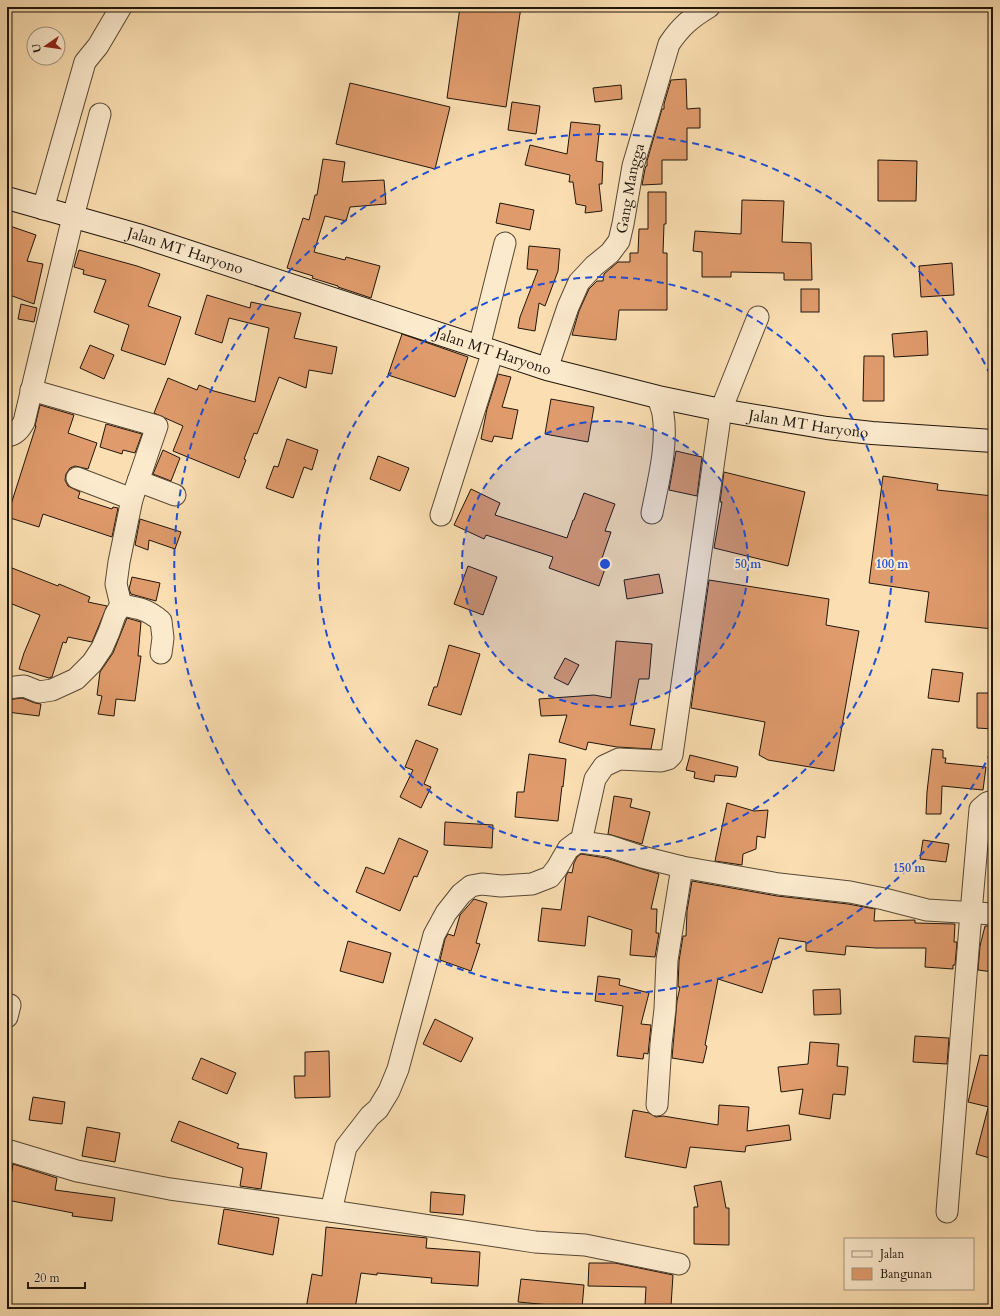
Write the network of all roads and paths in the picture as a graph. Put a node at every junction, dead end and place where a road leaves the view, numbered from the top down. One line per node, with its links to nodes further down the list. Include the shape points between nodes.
1 (121, 7): 5 (street, via 98,46 85,62)
2 (709, 7): 10 (street, Gang Mangga, via 691,18 669,44 633,166 619,241 610,254 579,282)
3 (100, 114): 6 (street)
4 (7, 198): 5 (main road, Jalan MT Haryono)
5 (43, 209): 6 (main road, Jalan MT Haryono)
6 (73, 217): 9 (main road, Jalan MT Haryono, via 196,253); 11 (street)
7 (505, 243): 9 (street)
8 (758, 317): 13 (street)
9 (486, 349): 10 (main road, Jalan MT Haryono); 20 (street)
10 (547, 369): 12 (main road, Jalan MT Haryono)
11 (31, 390): 14 (street, via 24,422 18,431); 17 (street, via 157,426)
12 (658, 396): 13 (main road, Jalan MT Haryono); 19 (street, via 663,414 664,443)
13 (721, 410): 15 (main road, Jalan MT Haryono, via 827,428); 25 (street, via 672,755 661,761 619,759 604,766 595,779)
14 (7, 436)
15 (993, 441)
16 (77, 478): 17 (street)
17 (135, 490): 18 (street); 21 (street, via 116,584)
18 (175, 495)
19 (652, 513)
20 (441, 516)
21 (121, 605): 22 (street, via 142,609 161,621); 23 (street, via 102,648 76,679 52,690 39,692 24,686)
22 (161, 653)
23 (7, 688)
24 (993, 801): 27 (street, via 980,809)
25 (581, 842): 26 (street, via 610,846); 31 (street, via 568,849 550,877 532,884 472,886 461,894 446,913 434,935 398,1069 378,1109 346,1147)
26 (682, 867): 27 (street, via 779,884 850,892 927,910); 29 (street, via 666,960 666,1010)
27 (971, 913): 28 (street); 32 (street)
28 (993, 914)
29 (657, 1106)
30 (7, 1150): 31 (street, via 77,1171 170,1189)
31 (330, 1211): 33 (street, via 535,1242 585,1245)
32 (948, 1212)
33 (679, 1264)

